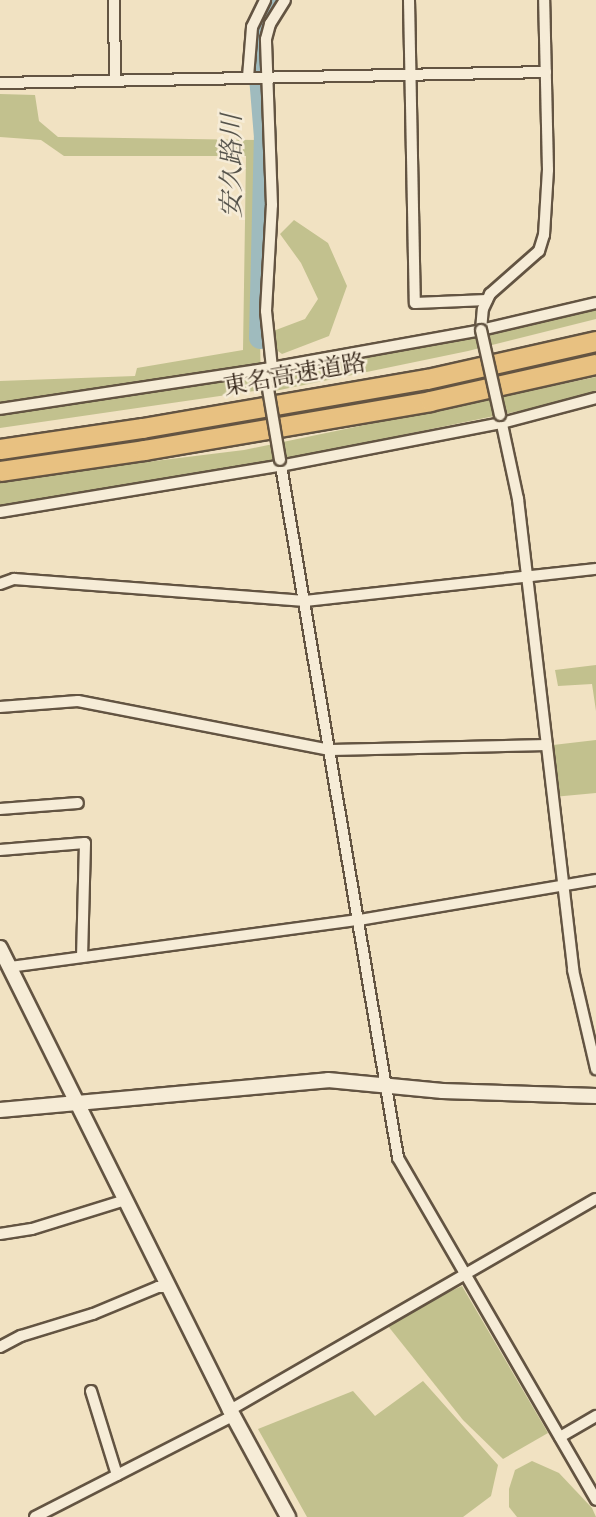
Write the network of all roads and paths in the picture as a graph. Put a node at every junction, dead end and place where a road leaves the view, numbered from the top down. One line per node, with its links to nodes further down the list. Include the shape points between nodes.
1 (114, 0): 10 (street)
2 (265, 0): 8 (street, via 252,27)
3 (285, 0): 9 (street, via 266,39)
4 (409, 0): 7 (street)
5 (544, 0): 6 (street)
6 (546, 72): 7 (street); 12 (street, via 544,235 539,251)
7 (410, 75): 9 (street); 12 (street, via 415,303)
8 (248, 77): 9 (street); 10 (street)
9 (265, 77): 17 (street, via 272,195)
10 (115, 80): 11 (street)
11 (0, 83)
12 (487, 300): 14 (street)
13 (596, 303): 14 (street)
14 (481, 330): 17 (street); 20 (street, bridge)
15 (596, 341): 21 (highway, 東名高速道路, via 427,379)
16 (596, 364): 23 (highway, 東名高速道路, via 430,401)
17 (268, 371): 19 (street); 22 (street, bridge)
18 (596, 398): 20 (street)
19 (0, 409)
20 (501, 419): 22 (street); 26 (street, via 518,499)
21 (0, 449)
22 (281, 463): 24 (street); 28 (street)
23 (0, 471)
24 (0, 512)
25 (596, 569): 26 (street)
26 (527, 577): 28 (street); 30 (street)
27 (0, 584): 28 (street, via 14,579)
28 (305, 601): 31 (street)
29 (0, 707): 31 (street, via 78,701)
30 (547, 745): 31 (street); 36 (street)
31 (331, 750): 37 (street)
32 (78, 803): 33 (street)
33 (0, 809)
34 (0, 850): 39 (street, via 85,843)
35 (596, 880): 36 (street)
36 (563, 885): 37 (street); 41 (street, via 573,970)
37 (359, 920): 39 (street); 42 (street)
38 (0, 948): 40 (street)
39 (82, 957): 40 (street)
40 (10, 967): 44 (street)
41 (596, 1069)
42 (386, 1084): 43 (street, via 442,1091); 44 (street, via 328,1080); 49 (street, via 398,1158)
43 (596, 1096)
44 (77, 1102): 45 (street); 47 (street)
45 (0, 1110)
46 (596, 1199): 49 (street)
47 (125, 1200): 48 (street, via 32,1229); 50 (street)
48 (0, 1234)
49 (465, 1274): 53 (street); 55 (street)
50 (169, 1287): 51 (street, via 158,1287); 53 (street)
51 (0, 1347)
52 (91, 1391): 56 (street)
53 (232, 1413): 56 (street); 59 (street)
54 (596, 1416): 55 (street)
55 (560, 1437): 57 (street)
56 (117, 1475): 58 (street)
57 (596, 1500)
58 (40, 1516)
59 (288, 1517)

